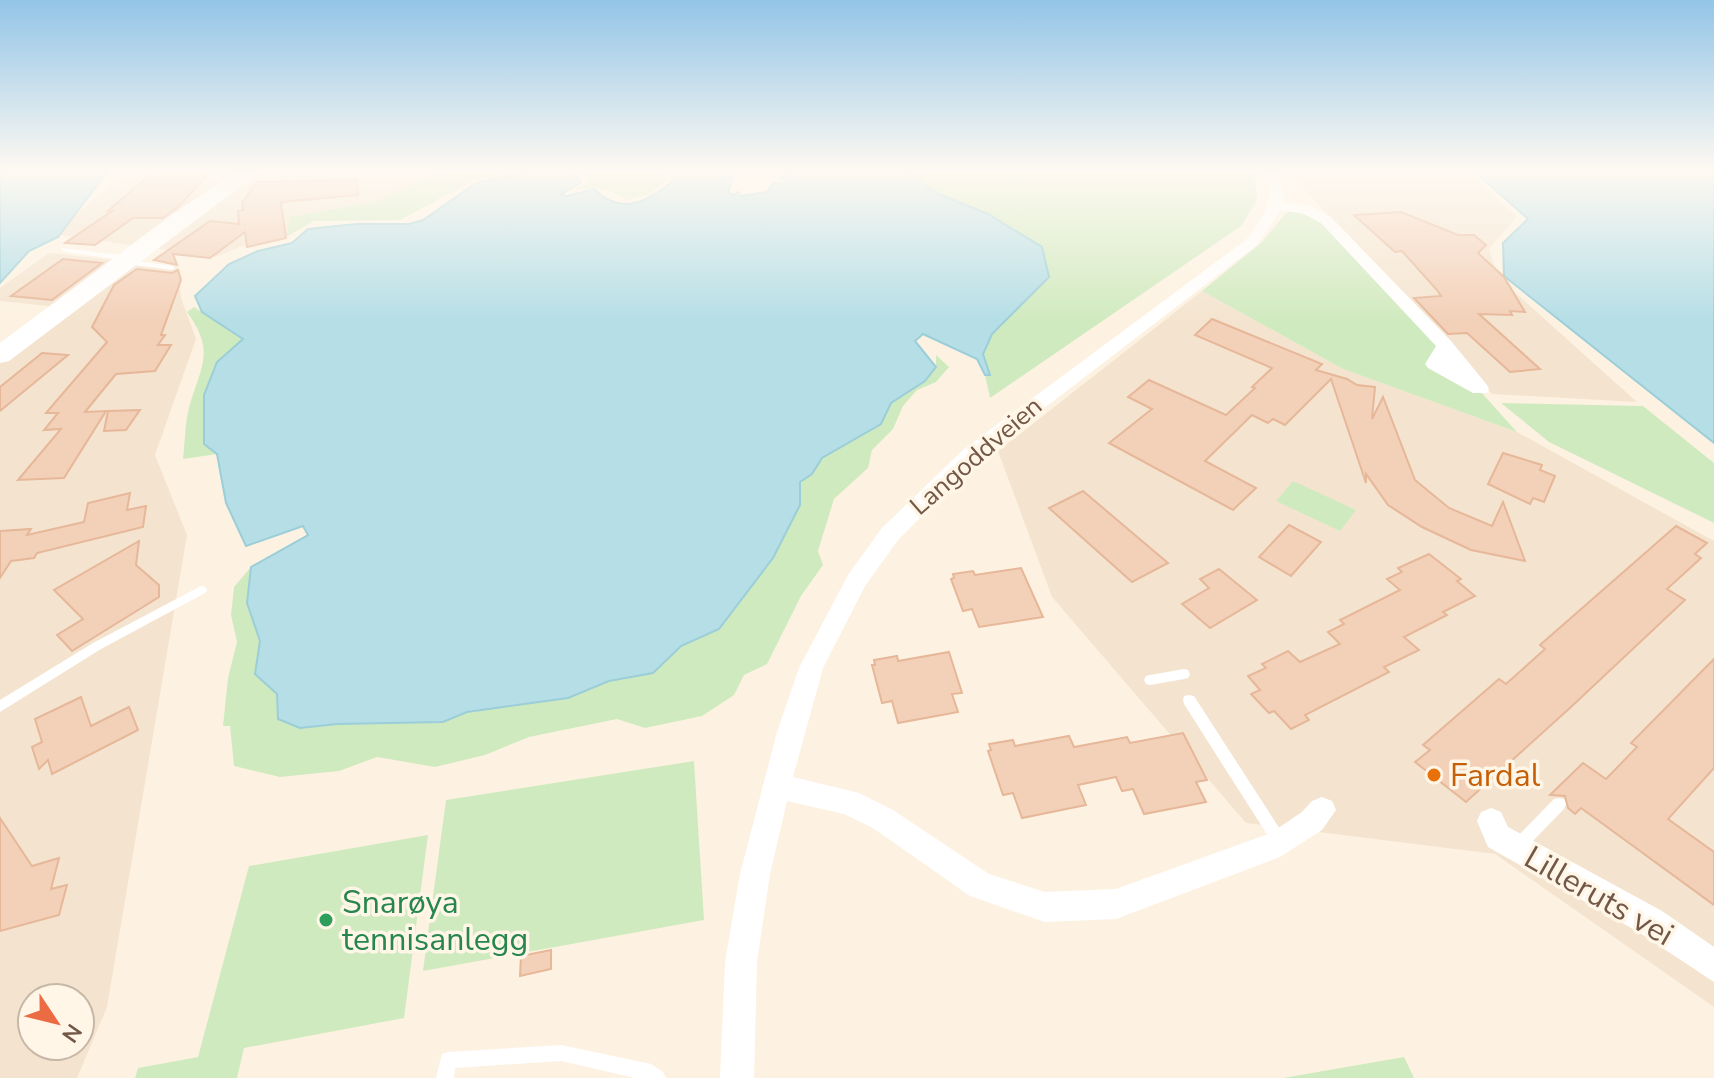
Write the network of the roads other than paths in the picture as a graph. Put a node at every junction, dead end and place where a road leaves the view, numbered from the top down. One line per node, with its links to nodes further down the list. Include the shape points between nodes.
1 (180, 221): 5 (street)
2 (1269, 221): 14 (street, Langoddveien, via 1246,248 971,454 890,534 856,581 811,668)
3 (1327, 221): 7 (street)
4 (65, 250): 5 (lane)
5 (127, 260): 6 (lane); 8 (street)
6 (172, 268)
7 (1445, 345)
8 (0, 355)
9 (201, 590): 13 (lane)
10 (1184, 674): 11 (lane)
11 (1150, 680)
12 (1189, 700): 18 (lane)
13 (0, 707)
14 (777, 786): 18 (street, via 849,802 981,886 1045,907 1116,904); 23 (street, Langoddveien, via 741,962)
15 (1559, 804): 19 (lane)
16 (1322, 810): 18 (street)
17 (1491, 821): 19 (street, Lilleruts vei, via 1498,837)
18 (1280, 843)
19 (1517, 847): 20 (street, Lilleruts vei, via 1651,922)
20 (1714, 966)
21 (445, 1078): 22 (lane, via 448,1060 561,1053)
22 (657, 1078)
23 (737, 1078)

